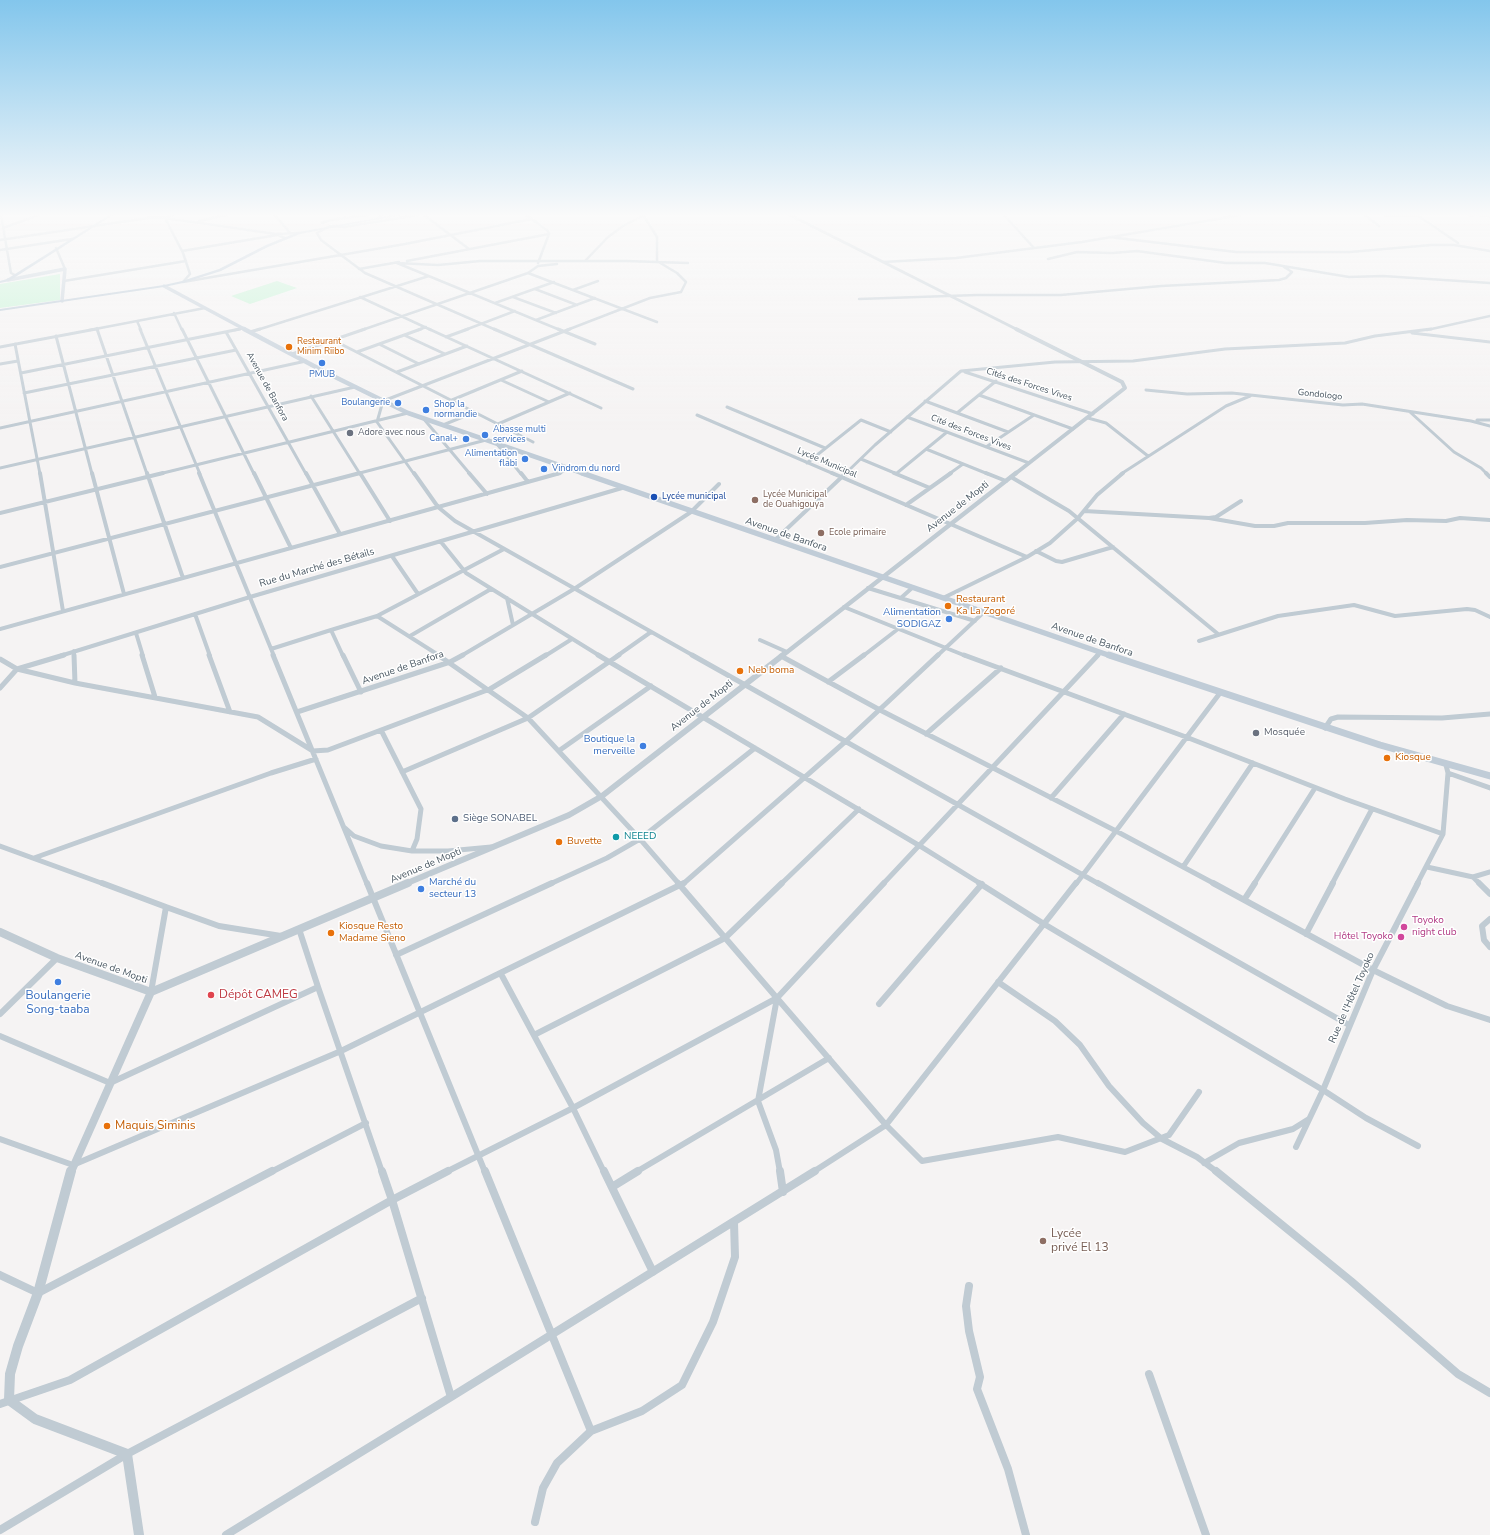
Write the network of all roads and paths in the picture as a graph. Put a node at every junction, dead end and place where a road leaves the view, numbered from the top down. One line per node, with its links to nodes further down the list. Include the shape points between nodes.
1 (64, 287): 24 (main road)
2 (160, 287): 24 (main road)
3 (165, 287): 16 (main road, Avenue de Banfora)
4 (176, 287): 16 (main road)
5 (392, 287): 20 (street)
6 (395, 287): 26 (street)
7 (454, 287): 18 (street)
8 (488, 287): 18 (street)
9 (541, 287): 15 (street)
10 (565, 287): 17 (street)
11 (582, 287): 17 (street)
12 (684, 287): 29 (street, via 681,292 650,298)
13 (931, 287): 19 (street, Avenue de Mopti)
14 (1154, 287): 19 (street, via 1061,295)
15 (535, 289): 21 (street); 27 (street)
16 (173, 290): 28 (main road, Avenue de Banfora)
17 (573, 290): 22 (street)
18 (470, 293): 25 (street); 26 (street)
19 (949, 296): 23 (street); 69 (street, Avenue de Mopti)
20 (360, 297): 34 (street); 45 (street)
21 (513, 297): 25 (street); 33 (street)
22 (595, 298): 27 (street); 29 (street)
23 (860, 299)
24 (62, 301): 30 (main road)
25 (495, 303): 31 (street)
26 (436, 304): 34 (street); 39 (street)
27 (577, 305): 33 (street)
28 (205, 308): 32 (street); 42 (main road, Avenue de Banfora)
29 (622, 309): 38 (street); 43 (street)
30 (0, 310)
31 (515, 311): 36 (street); 39 (street)
32 (174, 313): 37 (street); 50 (street)
33 (556, 313): 36 (street)
34 (402, 316): 40 (street); 51 (street)
35 (1490, 316): 46 (street)
36 (536, 320): 43 (street)
37 (137, 321): 41 (street); 59 (street)
38 (657, 322)
39 (481, 324): 49 (street); 56 (street)
40 (426, 327): 47 (street); 49 (street)
41 (97, 328): 48 (street); 64 (street)
42 (244, 328): 44 (street); 45 (main road, Avenue de Banfora)
43 (564, 331): 55 (street); 56 (street)
44 (226, 332): 50 (street); 60 (street, Avenue de Banfora)
45 (250, 332): 62 (main road, Avenue de Banfora)
46 (1407, 332): 52 (street, via 1439,338); 69 (street, via 1327,344 1225,349 1133,361)
47 (404, 335): 54 (street); 63 (street)
48 (56, 336): 53 (street); 71 (street)
49 (446, 336): 57 (street)
50 (187, 340): 59 (street); 65 (street)
51 (333, 340): 61 (street); 62 (street)
52 (1490, 342)
53 (15, 344): 58 (street); 67 (street)
54 (379, 344): 61 (street); 72 (street)
55 (595, 344)
56 (529, 345): 66 (street); 86 (street)
57 (467, 346): 63 (street); 66 (street)
58 (0, 347)
59 (148, 347): 64 (street); 73 (street)
60 (236, 350): 65 (street); 78 (street, Avenue de Banfora)
61 (357, 352): 77 (street)
62 (292, 354): 68 (main road, Avenue de Banfora)
63 (445, 354): 72 (street)
64 (107, 356): 71 (street); 79 (street)
65 (196, 358): 73 (street); 82 (street)
66 (494, 358): 74 (street); 84 (street)
67 (18, 361): 70 (street); 76 (street)
68 (306, 361): 78 (street); 85 (main road, Avenue de Banfora)
69 (1081, 362): 75 (street); 107 (street, Avenue de Mopti, via 1125,385 1125,388)
70 (0, 364)
71 (63, 364): 76 (street); 83 (street)
72 (419, 364): 77 (street)
73 (156, 366): 79 (street); 88 (street)
74 (522, 371): 80 (street); 90 (street)
75 (961, 371): 81 (street, Cités des Forces Vives); 97 (street, Cité des Forces Vives)
76 (21, 372): 89 (street)
77 (397, 372): 84 (street)
78 (250, 374): 82 (street); 99 (street, Avenue de Banfora)
79 (113, 375): 83 (street); 95 (street)
80 (502, 380): 94 (street); 98 (street)
81 (996, 381): 91 (street); 107 (street, Cités des Forces Vives)
82 (209, 382): 88 (street); 110 (street)
83 (68, 384): 89 (street); 102 (street)
84 (423, 386): 94 (street); 96 (street)
85 (354, 387): 92 (street); 96 (main road, Avenue de Banfora)
86 (633, 389)
87 (1146, 390): 93 (street, Gondologo)
88 (166, 392): 95 (street); 120 (street)
89 (24, 393): 116 (street)
90 (570, 393): 98 (street); 101 (street)
91 (979, 395): 106 (street); 109 (street)
92 (311, 396): 99 (street); 124 (street)
93 (1250, 396): 104 (street, Gondologo, via 1343,405 1362,404); 139 (street, via 1226,406)
94 (452, 400): 103 (street)
95 (122, 401): 102 (street); 128 (street)
96 (383, 401): 105 (main road, Avenue de Banfora); 117 (street)
97 (925, 401): 106 (street); 111 (street, Cité des Forces Vives)
98 (549, 402): 118 (street)
99 (268, 406): 110 (street); 131 (street, Avenue de Banfora)
100 (727, 407): 135 (street)
101 (600, 408)
102 (76, 411): 116 (street); 134 (street)
103 (475, 412): 118 (street); 119 (street)
104 (1410, 412): 114 (street, Gondologo); 153 (street, via 1454,452 1481,468)
105 (408, 413): 112 (main road, Avenue de Banfora); 117 (street)
106 (957, 413): 127 (street)
107 (1093, 414): 113 (street, Avenue de Mopti)
108 (697, 415): 143 (street, Lycée Municipal)
109 (1034, 415): 123 (street); 127 (street)
110 (225, 416): 120 (street); 138 (street)
111 (907, 417): 125 (street, Cité des Forces Vives); 126 (street, Cité des Forces Vives)
112 (423, 418): 119 (main road, Avenue de Banfora); 136 (street)
113 (1088, 418): 123 (street, Avenue de Mopti); 139 (street, via 1115,429)
114 (1456, 418): 115 (street); 121 (street, Gondologo)
115 (1490, 420)
116 (29, 421): 122 (street); 140 (street)
117 (377, 422): 124 (street); 142 (street)
118 (498, 424): 130 (street)
119 (444, 425): 129 (main road, Avenue de Banfora)
120 (179, 426): 128 (street); 146 (street)
121 (1490, 426)
122 (0, 428)
123 (1073, 429): 144 (street, Avenue de Mopti)
124 (334, 432): 131 (street); 149 (street)
125 (891, 432): 135 (street, via 862,420); 141 (street, Cité des Forces Vives)
126 (947, 432): 133 (street, Cité des Forces Vives); 137 (street)
127 (1008, 432): 133 (street)
128 (134, 437): 134 (street); 151 (street)
129 (486, 440): 132 (main road, Avenue de Banfora); 136 (street)
130 (533, 442)
131 (289, 443): 138 (street); 158 (street, Avenue de Banfora)
132 (497, 444): 148 (main road, Avenue de Banfora); 156 (street)
133 (986, 447): 144 (street, Cité des Forces Vives)
134 (85, 448): 140 (street); 161 (street)
135 (825, 448): 143 (street)
136 (450, 449): 142 (street); 162 (street)
137 (926, 449): 145 (street); 150 (street)
138 (244, 454): 146 (street); 163 (street)
139 (1148, 456): 169 (street, via 1118,476)
140 (38, 459): 147 (street); 165 (street)
141 (861, 459): 150 (street); 154 (street, Cité des Forces Vives)
142 (405, 461): 149 (street); 167 (street)
143 (807, 462): 154 (street, Lycée Municipal)
144 (1029, 463): 152 (street, Avenue de Mopti)
145 (964, 464): 155 (street); 160 (street)
146 (196, 466): 151 (street); 168 (street)
147 (0, 468)
148 (568, 469): 156 (street); 159 (main road, Avenue de Banfora)
149 (360, 473): 158 (street); 175 (street)
150 (896, 473): 160 (street)
151 (148, 477): 161 (street); 176 (street)
152 (1012, 477): 155 (street, Avenue de Mopti); 172 (street)
153 (1490, 477)
154 (841, 478): 166 (street, Lycée Municipal); 181 (street, Cité des Forces Vives)
155 (1006, 481): 177 (street, Avenue de Mopti)
156 (528, 482): 162 (street)
157 (719, 484): 170 (street)
158 (312, 485): 163 (street); 179 (street, Avenue de Banfora)
159 (622, 488): 170 (main road, Avenue de Banfora); 178 (street, Rue du Marché des Bétails)
160 (930, 488): 166 (street)
161 (96, 490): 165 (street); 180 (street)
162 (487, 494): 167 (street)
163 (266, 497): 168 (street); 184 (street)
164 (1241, 501): 173 (street, via 1216,517)
165 (45, 503): 171 (street); 187 (street)
166 (906, 506): 177 (street, Lycée Municipal)
167 (438, 508): 175 (street); 178 (street)
168 (215, 511): 176 (street); 190 (street)
169 (1084, 511): 172 (street); 173 (street)
170 (691, 512): 181 (main road, Avenue de Banfora); 198 (street, Avenue de Banfora)
171 (0, 513)
172 (1078, 518): 183 (street); 186 (street)
173 (1209, 518): 174 (street, via 1261,526 1460,518)
174 (1490, 520)
175 (390, 521): 179 (street)
176 (164, 524): 180 (street); 194 (street)
177 (950, 525): 189 (street, Lycée Municipal); 193 (street, Avenue de Mopti)
178 (474, 532): 182 (street, Rue du Marché des Bétails); 185 (street)
179 (340, 534): 184 (street)
180 (108, 538): 187 (street); 199 (street)
181 (775, 540): 193 (main road, Avenue de Banfora)
182 (441, 542): 188 (street, Rue du Marché des Bétails); 192 (street)
183 (1113, 546): 186 (street, via 1062,562); 219 (street)
184 (291, 548): 190 (street)
185 (504, 549): 192 (street); 198 (street)
186 (1036, 552): 189 (street)
187 (53, 553): 191 (street); 206 (street)
188 (392, 556): 200 (street); 201 (street, Rue du Marché des Bétails)
189 (1027, 557): 204 (street)
190 (236, 563): 194 (street); 201 (street)
191 (0, 567)
192 (464, 570): 197 (street); 200 (street)
193 (881, 577): 195 (street, Avenue de Mopti); 196 (main road, Avenue de Banfora)
194 (183, 578): 199 (street)
195 (868, 588): 202 (street); 205 (street, Avenue de Mopti)
196 (912, 588): 202 (street); 204 (main road, Avenue de Banfora)
197 (491, 589): 203 (street); 220 (street)
198 (574, 589): 208 (street, Avenue de Banfora); 217 (street)
199 (124, 594): 206 (street)
200 (418, 594): 210 (street)
201 (250, 597): 209 (street, Rue du Marché des Bétails); 225 (street)
202 (902, 597): 212 (street)
203 (508, 598): 208 (street); 213 (street)
204 (943, 598): 207 (main road, Avenue de Banfora)
205 (844, 607): 215 (street); 227 (street, Avenue de Mopti)
206 (63, 611): 214 (street)
207 (984, 612): 212 (street); 228 (main road, Avenue de Banfora)
208 (533, 613): 213 (street, Avenue de Banfora); 221 (street)
209 (196, 614): 218 (street, Rue du Marché des Bétails); 246 (street)
210 (377, 616): 216 (street); 220 (street)
211 (1490, 617): 219 (street, via 1467,609 1395,616 1354,605 1278,616)
212 (975, 621): 224 (street)
213 (512, 625): 231 (street, Avenue de Banfora)
214 (0, 629)
215 (898, 629): 224 (street); 235 (street)
216 (331, 630): 225 (street); 242 (street)
217 (651, 632): 232 (street); 237 (street)
218 (136, 633): 226 (street, Rue du Marché des Bétails); 244 (street)
219 (1218, 634): 223 (street)
220 (410, 636): 231 (street)
221 (572, 639): 232 (street); 240 (street)
222 (760, 640): 227 (street)
223 (1199, 641)
224 (946, 648): 233 (street); 245 (street)
225 (271, 650): 247 (street)
226 (74, 651): 234 (street, Rue du Marché des Bétails); 236 (street)
227 (787, 652): 229 (street, Avenue de Mopti)
228 (1100, 652): 241 (street); 243 (main road, Avenue de Banfora)
229 (781, 656): 235 (street); 237 (street, Avenue de Mopti)
230 (0, 659): 234 (street)
231 (450, 662): 240 (street); 242 (street, Avenue de Banfora)
232 (610, 662): 238 (street); 251 (street)
233 (1001, 668): 241 (street); 254 (street)
234 (17, 669): 236 (street); 239 (street)
235 (828, 682): 245 (street)
236 (76, 683): 244 (street)
237 (745, 684): 250 (street, Avenue de Mopti); 256 (street)
238 (651, 686): 250 (street); 258 (street)
239 (0, 688)
240 (490, 689): 251 (street); 253 (street)
241 (1063, 691): 248 (street); 263 (street)
242 (361, 692): 247 (street, Avenue de Banfora)
243 (1220, 693): 252 (main road, Avenue de Banfora); 255 (street)
244 (155, 697): 246 (street)
245 (880, 710): 254 (street); 256 (street)
246 (230, 712): 259 (street, via 258,717)
247 (297, 712): 259 (street)
248 (1124, 714): 255 (street); 271 (street)
249 (1490, 714): 252 (street, via 1442,718 1338,717 1331,720)
250 (703, 717): 257 (street); 270 (street, Avenue de Mopti)
251 (528, 718): 258 (street); 264 (street)
252 (1325, 728): 262 (main road, Avenue de Banfora)
253 (381, 730): 259 (street, via 328,750); 264 (street)
254 (926, 734): 263 (street)
255 (1186, 738): 261 (street); 276 (street)
256 (846, 741): 267 (street); 272 (street)
257 (755, 748): 267 (street); 278 (street)
258 (560, 750): 270 (street)
259 (313, 751): 260 (street)
260 (316, 759): 275 (street); 283 (street)
261 (1253, 764): 268 (street); 284 (street)
262 (1446, 766): 265 (street, Rue de l'Hôtel Toyoko); 266 (main road, Avenue de Banfora)
263 (991, 768): 271 (street); 272 (street)
264 (402, 772): 282 (street, via 421,809 417,839)
265 (1448, 773): 269 (street); 277 (street, Rue de l'Hôtel Toyoko)
266 (1490, 776)
267 (805, 778): 273 (street); 290 (street)
268 (1315, 788): 274 (street); 293 (street)
269 (1490, 788)
270 (602, 796): 278 (street); 280 (street, Avenue de Mopti, via 569,816)
271 (1051, 798): 276 (street)
272 (958, 804): 281 (street); 287 (street)
273 (859, 809): 281 (street); 301 (street)
274 (1372, 809): 277 (street); 299 (street)
275 (344, 828): 282 (street, via 354,836 381,846); 292 (street)
276 (1116, 831): 284 (street); 287 (street)
277 (1444, 834): 285 (street, Rue de l'Hôtel Toyoko)
278 (640, 839): 290 (street); 303 (street, via 607,858)
279 (0, 846): 283 (street)
280 (496, 846): 282 (street, via 448,851); 292 (street, Avenue de Mopti)
281 (920, 846): 289 (street); 310 (street)
282 (412, 851)
283 (34, 858): 294 (street)
284 (1183, 867): 293 (street)
285 (1427, 867): 288 (street); 305 (street, Rue de l'Hôtel Toyoko)
286 (1490, 872): 288 (street)
287 (1083, 875): 296 (street); 315 (street)
288 (1473, 877): 291 (street)
289 (982, 884): 296 (street); 311 (street)
290 (681, 886): 301 (street); 306 (street)
291 (1490, 894)
292 (373, 898): 297 (street, Avenue de Mopti); 303 (street)
293 (1244, 900): 299 (street)
294 (166, 907): 300 (street, via 219,926); 309 (street)
295 (1490, 919): 302 (street, via 1482,926 1484,940)
296 (1044, 924): 307 (street); 321 (street)
297 (299, 929): 300 (street, Avenue de Mopti); 308 (street)
298 (0, 932): 304 (street, Avenue de Mopti)
299 (1306, 934): 305 (street)
300 (282, 936): 309 (street, Avenue de Mopti)
301 (726, 938): 310 (street); 317 (street)
302 (1490, 947)
303 (396, 954): 313 (street)
304 (57, 958): 309 (street, Avenue de Mopti); 312 (street)
305 (1373, 970): 314 (street, via 1447,1006); 315 (street, Rue de l'Hôtel Toyoko)
306 (501, 974): 313 (street); 317 (street)
307 (998, 982): 327 (street); 329 (street, via 1055,1021 1075,1040 1109,1086 1143,1123)
308 (318, 987): 318 (street); 320 (street)
309 (151, 992): 320 (street)
310 (777, 998): 319 (street); 323 (street); 324 (street)
311 (879, 1004)
312 (0, 1014)
313 (421, 1014): 318 (street); 332 (street)
314 (1490, 1020)
315 (1349, 1024): 321 (street, Rue de l'Hôtel Toyoko)
316 (0, 1036): 320 (street)
317 (534, 1036): 324 (street)
318 (342, 1051): 326 (street); 334 (street)
319 (828, 1058): 323 (street); 327 (street)
320 (110, 1083): 334 (street)
321 (1323, 1090): 325 (street, Rue de l'Hôtel Toyoko); 330 (street, via 1366,1118)
322 (1199, 1092): 329 (street, via 1169,1135)
323 (758, 1102): 335 (street); 336 (street, via 776,1150)
324 (573, 1108): 332 (street); 335 (street)
325 (1309, 1119): 331 (street, Rue de l'Hôtel Toyoko); 333 (street, via 1293,1129 1239,1142)
326 (366, 1123): 337 (street); 342 (street)
327 (886, 1125): 329 (street, via 922,1161 1058,1137 1125,1152); 336 (street)
328 (0, 1138): 334 (street)
329 (1162, 1139): 333 (street)
330 (1418, 1146)
331 (1296, 1147)
332 (479, 1156): 337 (street); 344 (street)
333 (1204, 1163): 346 (street, via 1351,1280 1458,1374)
334 (73, 1165): 342 (street)
335 (612, 1187): 339 (street)
336 (783, 1192): 338 (street)
337 (392, 1200): 343 (street); 348 (street, via 70,1380)
338 (734, 1222): 339 (street); 350 (street, via 735,1257 713,1322 682,1385 642,1411)
339 (653, 1272): 344 (street)
340 (0, 1275): 342 (street)
341 (969, 1286): 356 (street, via 966,1306 980,1377 977,1389 1008,1469)
342 (38, 1293): 348 (street, via 10,1374)
343 (422, 1298): 347 (street); 351 (street)
344 (552, 1334): 347 (street); 350 (street)
345 (1149, 1374): 357 (street)
346 (1490, 1393)
347 (451, 1397): 355 (street)
348 (9, 1400): 349 (street); 351 (street, via 35,1419)
349 (0, 1404)
350 (591, 1431): 352 (street, via 557,1463 543,1488)
351 (127, 1454): 353 (street); 354 (street)
352 (535, 1522)
353 (0, 1530)
354 (139, 1535)
355 (226, 1535)
356 (1026, 1535)
357 (1206, 1535)

